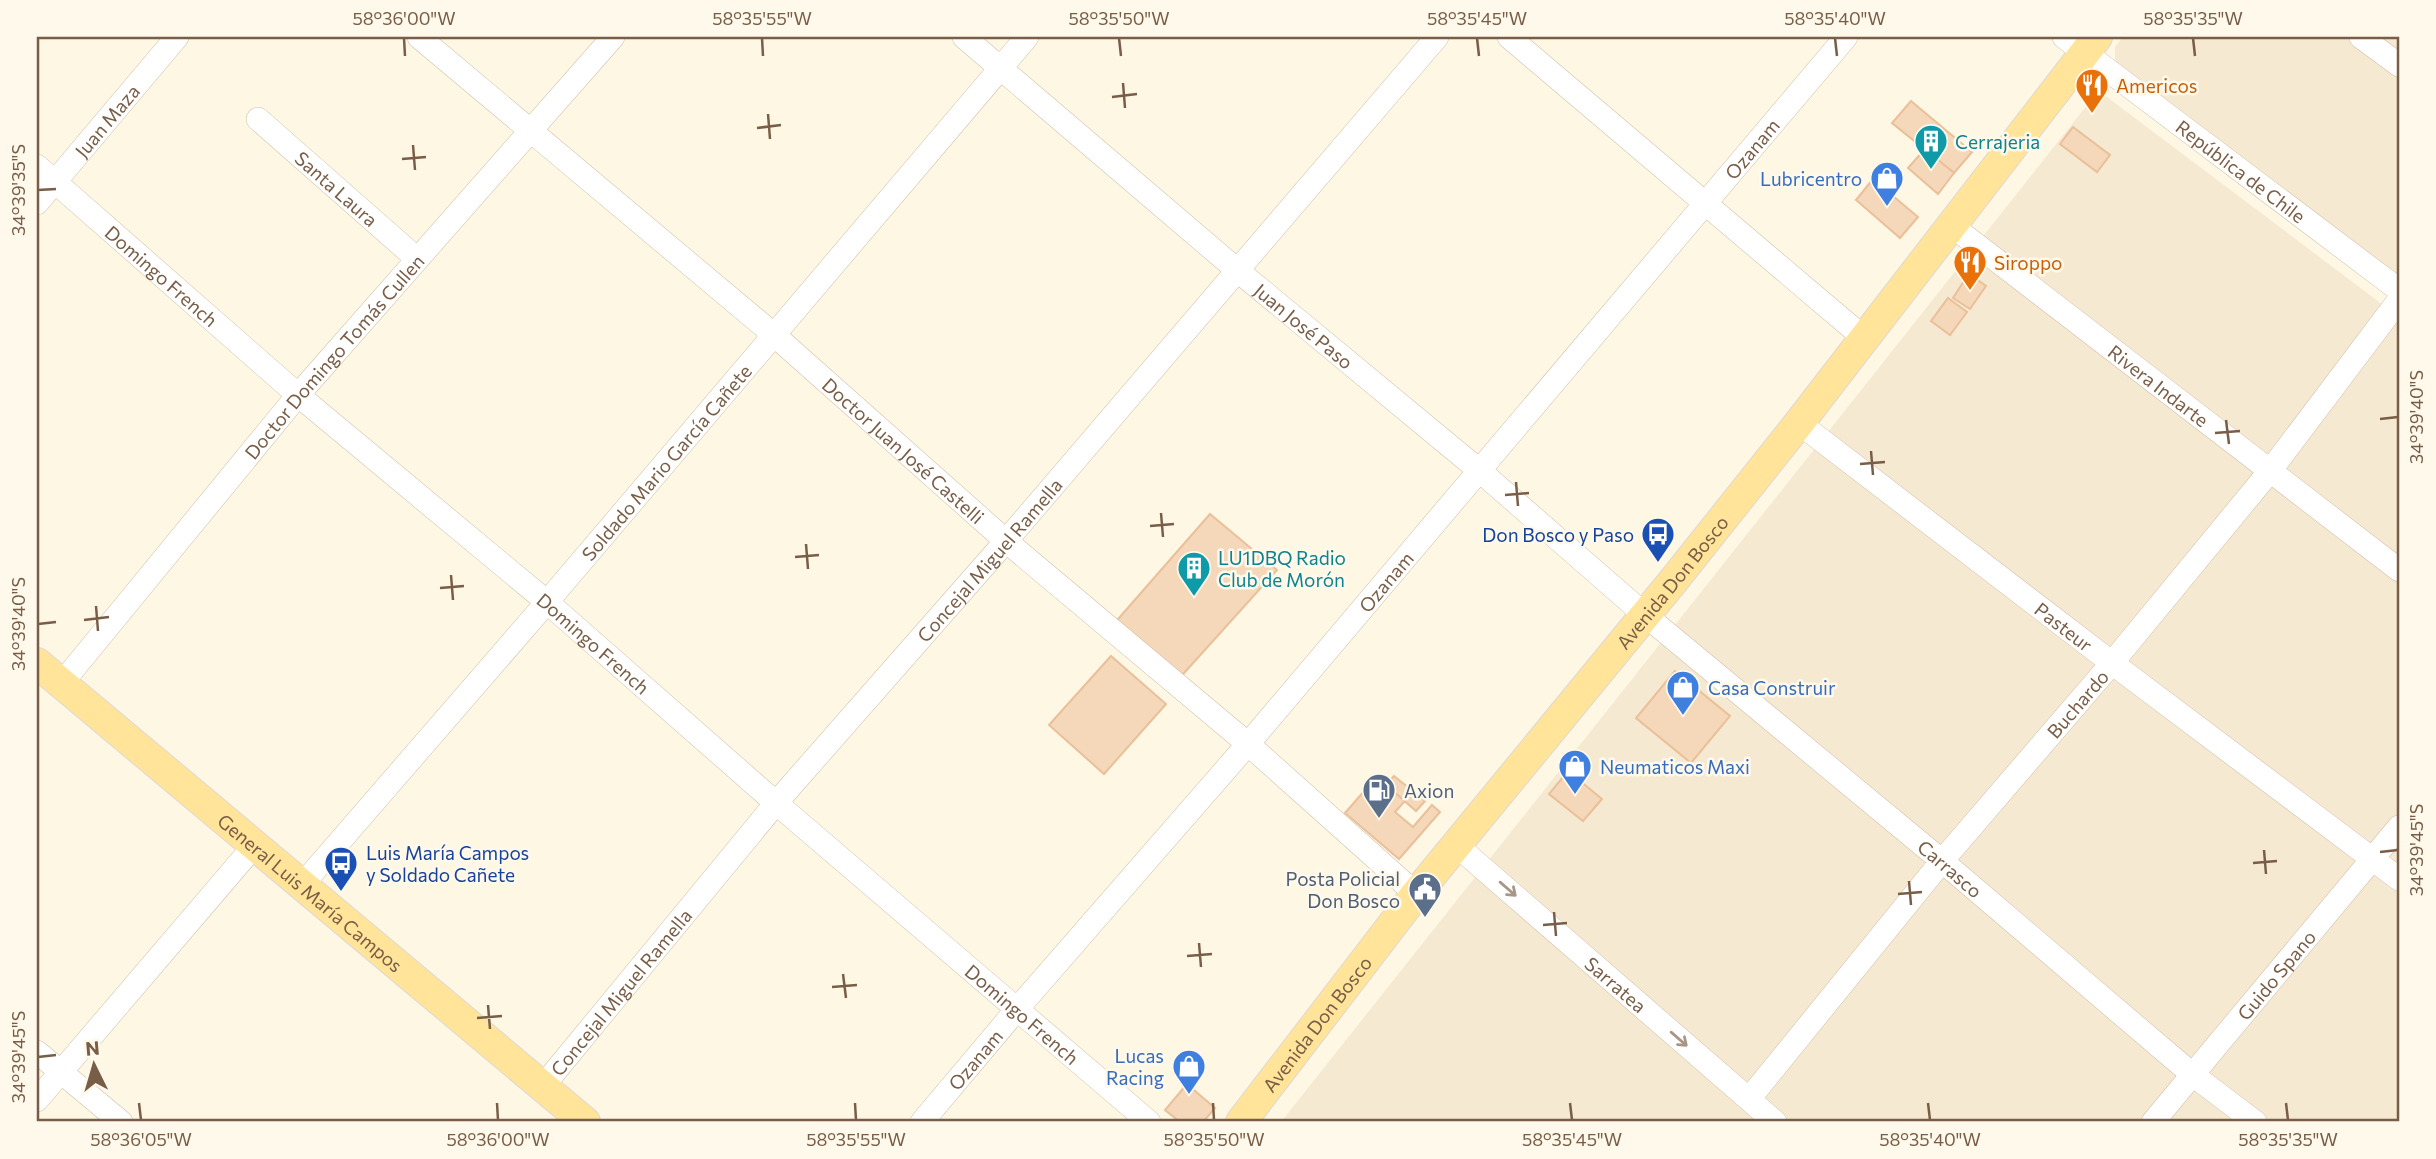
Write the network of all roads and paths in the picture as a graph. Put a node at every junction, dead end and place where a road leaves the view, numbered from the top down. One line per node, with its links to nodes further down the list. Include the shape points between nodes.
1 (177, 37): 16 (street, Juan Maza)
2 (419, 37): 14 (street, Doctor Juan José Castelli)
3 (613, 37): 14 (street, Doctor Domingo Tomás Cullen)
4 (964, 37): 12 (street, Juan José Paso)
5 (1027, 37): 12 (street, Soldado Mario García Cañete)
6 (1437, 37): 21 (street, Concejal Miguel Ramella)
7 (1509, 37): 18 (street)
8 (1846, 37): 18 (street, Ozanam)
9 (2361, 37): 11 (street)
10 (2082, 42): 19 (main road, Avenida Don Bosco); 22 (street, República de Chile)
11 (2399, 65)
12 (1001, 68): 21 (street, Juan José Paso); 24 (street, Soldado Mario García Cañete)
13 (258, 119): 20 (street, Santa Laura)
14 (532, 131): 20 (street, Doctor Domingo Tomás Cullen); 24 (street, Doctor Juan José Castelli)
15 (37, 166): 16 (street, Domingo French)
16 (56, 181): 17 (street, Juan Maza); 26 (street, Domingo French)
17 (37, 204)
18 (1705, 204): 25 (street); 28 (street, Ozanam)
19 (1952, 226): 25 (main road, Avenida Don Bosco); 29 (street, Rivera Indarte)
20 (416, 258): 26 (street, Doctor Domingo Tomás Cullen)
21 (1237, 270): 28 (street, Juan José Paso); 30 (street, Concejal Miguel Ramella)
22 (2399, 290)
23 (2399, 300): 29 (street, Buchardo)
24 (773, 334): 30 (street, Doctor Juan José Castelli); 32 (street, Soldado Mario García Cañete)
25 (1864, 338): 27 (main road, Avenida Don Bosco)
26 (298, 395): 32 (street, Domingo French); 36 (street, Doctor Domingo Tomás Cullen)
27 (1799, 423): 33 (main road, Avenida Don Bosco); 35 (street, Pasteur)
28 (1480, 471): 33 (street, Juan José Paso); 37 (street, Ozanam)
29 (2270, 471): 31 (street, Rivera Indarte); 35 (street, Buchardo)
30 (1006, 541): 37 (street, Doctor Juan José Castelli); 38 (street, Concejal Miguel Ramella)
31 (2399, 570)
32 (547, 602): 38 (street, Domingo French); 45 (street, Soldado Mario García Cañete)
33 (1645, 615): 40 (main road, Avenida Don Bosco); 43 (street, Carrasco)
34 (37, 663): 36 (main road, General Luis María Campos)
35 (2112, 663): 42 (street, Pasteur); 43 (street, Buchardo)
36 (62, 683): 41 (main road, General Luis María Campos)
37 (1248, 744): 46 (street, Doctor Juan José Castelli); 47 (street, Ozanam)
38 (776, 803): 47 (street, Domingo French); 51 (street, Concejal Miguel Ramella)
39 (2399, 827): 42 (street, Guido Spano)
40 (1456, 845): 46 (main road, Avenida Don Bosco); 52 (street, Sarratea, one-way to 52)
41 (254, 846): 45 (main road, General Luis María Campos); 49 (street)
42 (2374, 858): 44 (street, Pasteur); 50 (street, Guido Spano)
43 (1942, 861): 50 (street, Carrasco); 52 (street, Buchardo)
44 (2399, 878)
45 (302, 885): 51 (main road, General Luis María Campos)
46 (1416, 894): 58 (main road, Avenida Don Bosco)
47 (1017, 1008): 56 (street, Ozanam); 57 (street, Domingo French)
48 (37, 1052): 49 (street)
49 (61, 1072): 53 (street); 54 (street)
50 (2193, 1075): 60 (street, Guido Spano); 61 (street, Carrasco)
51 (543, 1086): 55 (main road, General Luis María Campos)
52 (1749, 1099): 59 (street, Sarratea)
53 (37, 1100)
54 (121, 1122)
55 (585, 1122)
56 (922, 1122)
57 (1149, 1122)
58 (1241, 1122)
59 (1775, 1122)
60 (2153, 1122)
61 (2255, 1122)

